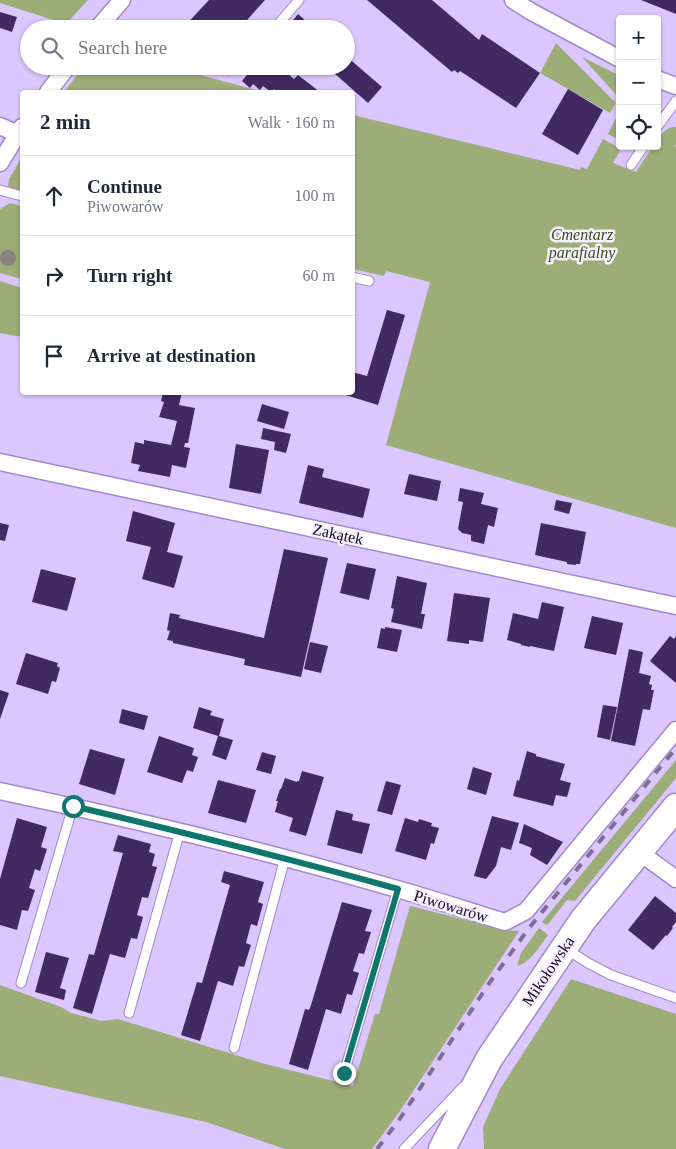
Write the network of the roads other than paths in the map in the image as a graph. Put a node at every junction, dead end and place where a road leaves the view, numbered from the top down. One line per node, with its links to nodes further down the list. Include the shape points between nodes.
1 (122, 0): 4 (street)
2 (299, 0): 5 (lane)
3 (512, 0): 6 (street)
4 (105, 20)
5 (282, 20)
6 (616, 57)
7 (61, 75): 10 (street)
8 (661, 80): 9 (street)
9 (676, 86): 11 (lane)
10 (50, 90)
11 (676, 101): 12 (lane)
12 (661, 122)
13 (0, 126): 14 (street)
14 (20, 131): 16 (street)
15 (641, 150): 17 (lane)
16 (0, 163)
17 (631, 165)
18 (0, 190): 19 (lane)
19 (20, 195)
20 (355, 278): 21 (lane)
21 (369, 281)
22 (0, 462): 23 (street, Zakątek)
23 (676, 606)
24 (676, 730): 32 (street, Piwowarów, via 526,912 505,922)
25 (0, 791): 26 (street, Piwowarów)
26 (73, 806): 28 (street, Piwowarów); 34 (lane)
27 (676, 807): 29 (main road, Mikołowska)
28 (180, 831): 30 (street, Piwowarów); 36 (lane)
29 (639, 852): 31 (street); 33 (main road, Mikołowska)
30 (285, 858): 32 (street, Piwowarów); 37 (lane)
31 (676, 879)
32 (398, 889): 39 (lane)
33 (564, 948): 35 (lane, via 611,975); 38 (main road, Mikołowska)
34 (21, 983)
35 (676, 998)
36 (130, 1013)
37 (234, 1048)
38 (489, 1059): 40 (main road, Mikołowska); 41 (lane)
39 (344, 1073)
40 (446, 1148)
41 (404, 1149)

